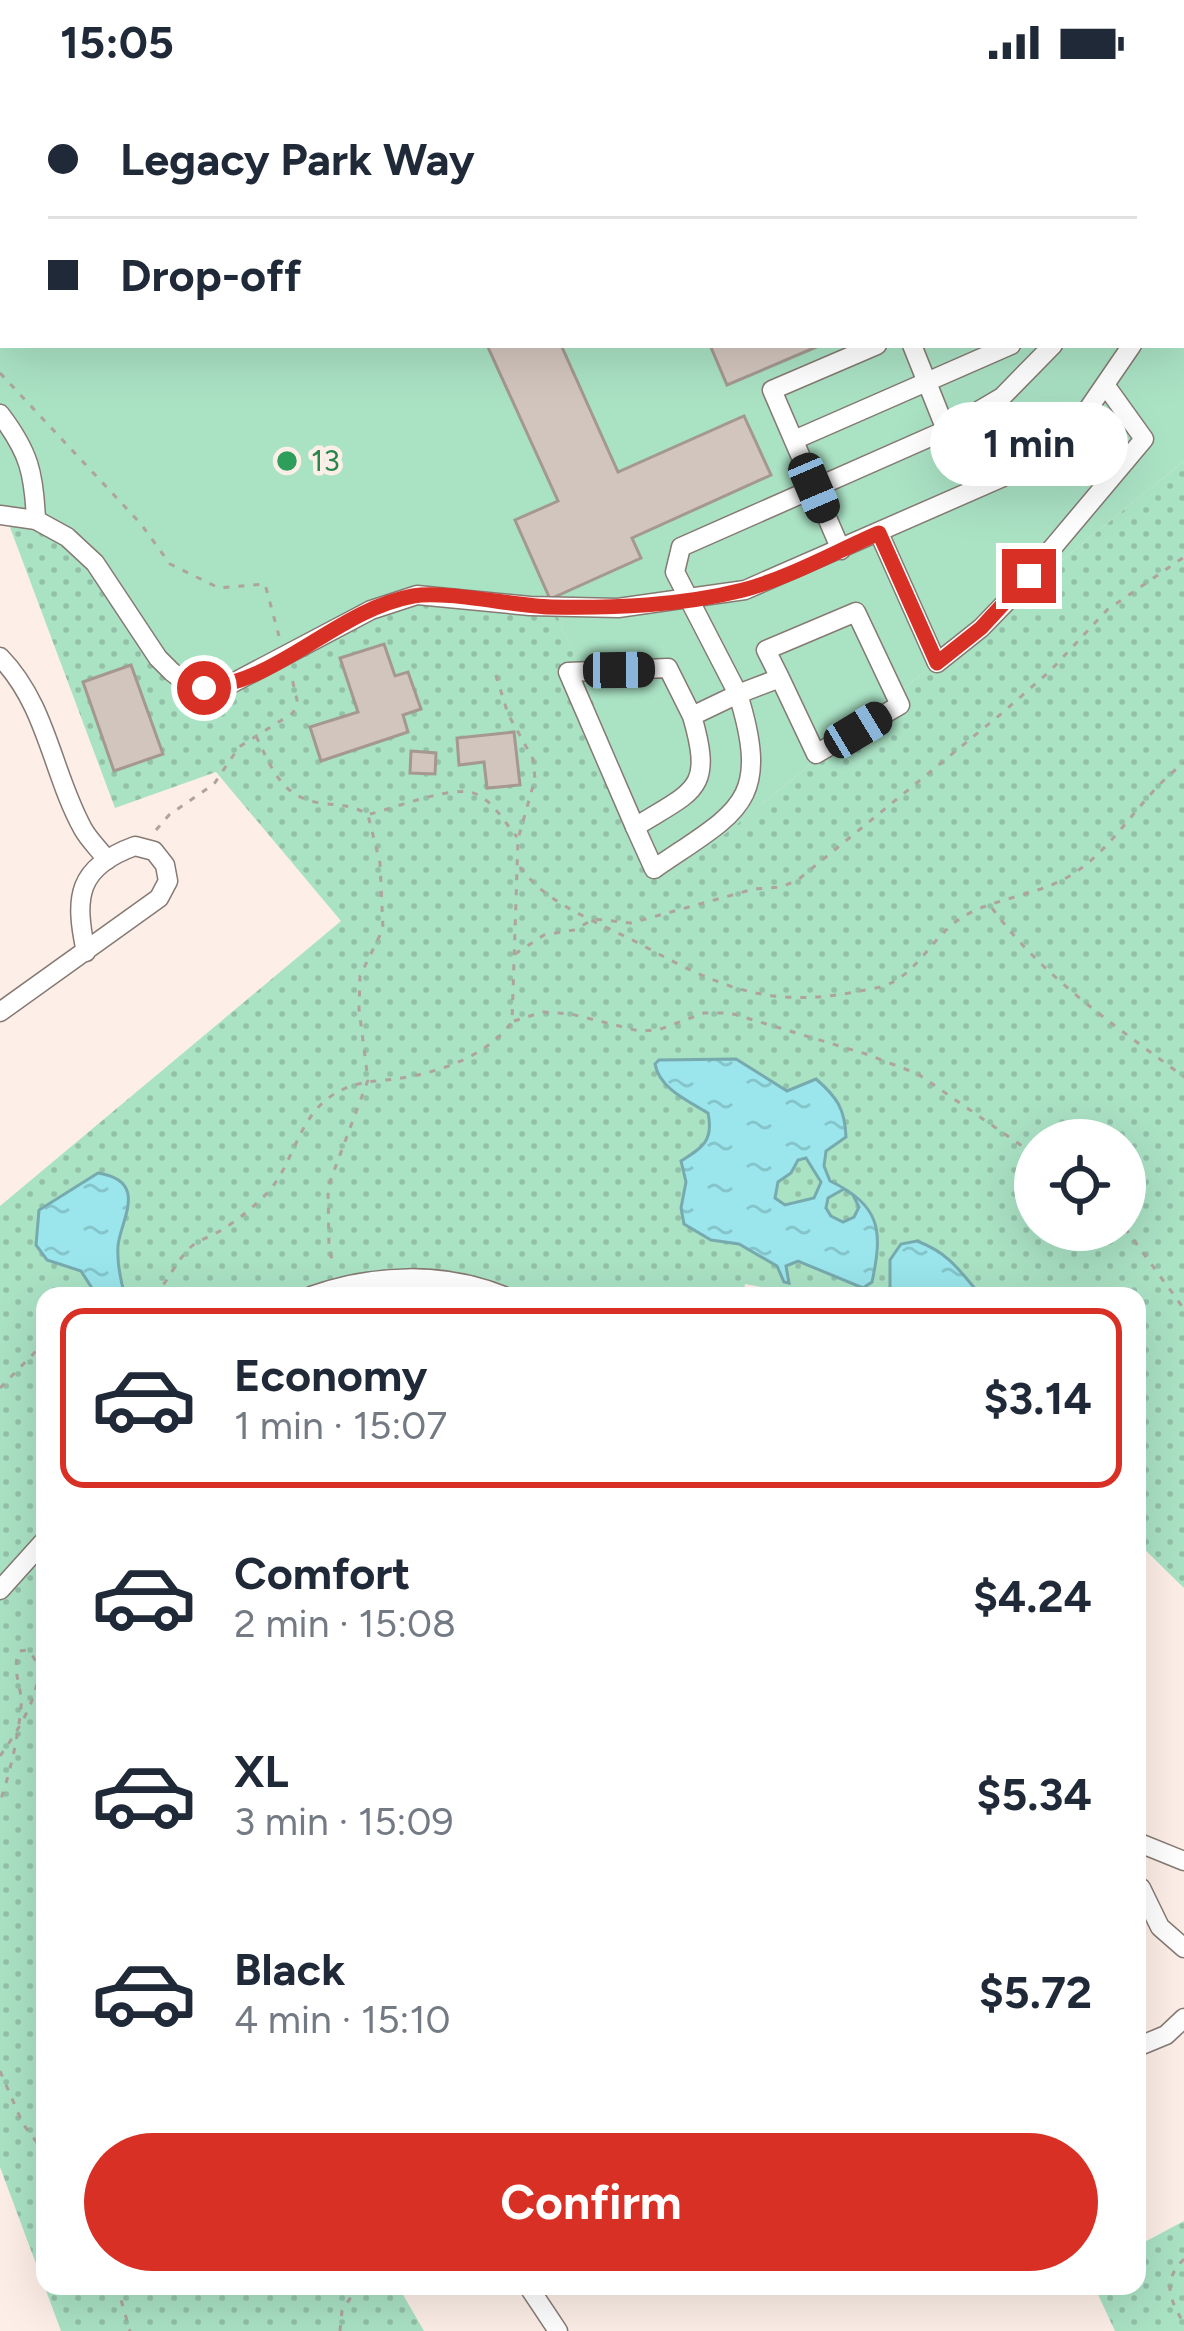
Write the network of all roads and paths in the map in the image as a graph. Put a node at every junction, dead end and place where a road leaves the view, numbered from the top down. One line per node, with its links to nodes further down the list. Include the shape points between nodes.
1 (870, 348): 11 (street, via 772,390)
2 (913, 348): 7 (street)
3 (1004, 348): 7 (street)
4 (1050, 348): 10 (street, via 1002,397)
5 (1130, 348): 8 (street)
6 (0, 373): 19 (path, via 170,564 219,588 266,584)
7 (928, 382): 10 (street); 11 (street)
8 (1106, 386): 15 (street, via 1082,418 1001,478); 15 (street, via 1144,439 1012,596 937,663)
9 (0, 414): 14 (street, via 28,458)
10 (946, 430): 12 (street)
11 (794, 440): 12 (street)
12 (814, 488): 16 (street); 18 (street, via 681,548 675,572)
13 (0, 514): 14 (street)
14 (37, 520): 18 (street, via 95,563 158,658 204,688 252,676 371,610 417,595 618,608)
15 (879, 533): 16 (street)
16 (841, 550): 18 (street, via 745,590)
17 (1184, 557): 35 (path, via 1107,610 1001,714 799,879 631,923)
18 (690, 599): 24 (street)
19 (280, 642)
20 (0, 657): 32 (street, via 36,710 83,830)
21 (494, 672): 30 (path, via 536,778)
22 (291, 674): 26 (path, via 293,713)
23 (780, 679): 23 (street, via 766,650 856,612 900,705 816,754); 24 (street)
24 (738, 694): 25 (street); 29 (street, via 752,739 751,785 733,814 654,869)
25 (692, 716): 29 (street, via 704,758 693,790); 29 (street, via 668,668 568,672)
26 (256, 736): 28 (path, via 293,796); 31 (path, via 214,784 169,814)
27 (1184, 763): 34 (path, via 1093,860 1045,890)
28 (368, 814): 30 (path, via 472,792); 41 (path, via 383,900 382,929 360,976)
29 (635, 827)
30 (518, 839): 33 (path)
31 (146, 847): 32 (street); 36 (street, via 165,865 159,898)
32 (107, 860): 36 (street, via 81,890)
33 (519, 867): 35 (path, via 568,909); 37 (path)
34 (991, 907): 35 (path, via 961,917 896,981 793,1000 734,990); 40 (path, via 1088,1006)
35 (594, 920): 37 (path, via 544,935)
36 (86, 952): 38 (street)
37 (514, 955): 39 (path)
38 (0, 1012)
39 (512, 1022): 41 (path, via 444,1068); 42 (path, via 543,1012 639,1031 730,1013 918,1074)
40 (1184, 1077)
41 (368, 1080): 44 (path, via 328,1187); 45 (path, via 313,1112 266,1195 187,1251)
42 (1014, 1140)
43 (1142, 1251): 48 (path)
44 (334, 1266)
45 (161, 1287)
46 (340, 1287): 47 (street, via 419,1278)
47 (474, 1287)
48 (1184, 1310)
49 (36, 1351): 50 (path)
50 (0, 1388)
51 (36, 1550): 52 (street)
52 (0, 1591)
53 (36, 1657): 55 (path, via 19,1651 15,1662 22,1702)
54 (36, 1681): 55 (path)
55 (15, 1736): 56 (path); 57 (path)
56 (0, 1756)
57 (0, 1802)
58 (1146, 1846): 59 (street)
59 (1184, 1861)
60 (1146, 1897): 61 (street, via 1160,1927)
61 (1184, 1948)
62 (1184, 2018): 63 (street)
63 (1146, 2044)
64 (0, 2071): 65 (path)
65 (36, 2141)
66 (1184, 2259): 70 (path, via 1169,2277 1169,2297)
67 (120, 2295): 71 (path)
68 (352, 2295): 72 (path)
69 (534, 2295): 73 (street)
70 (1184, 2324)
71 (130, 2331)
72 (340, 2331)
73 (558, 2331)

